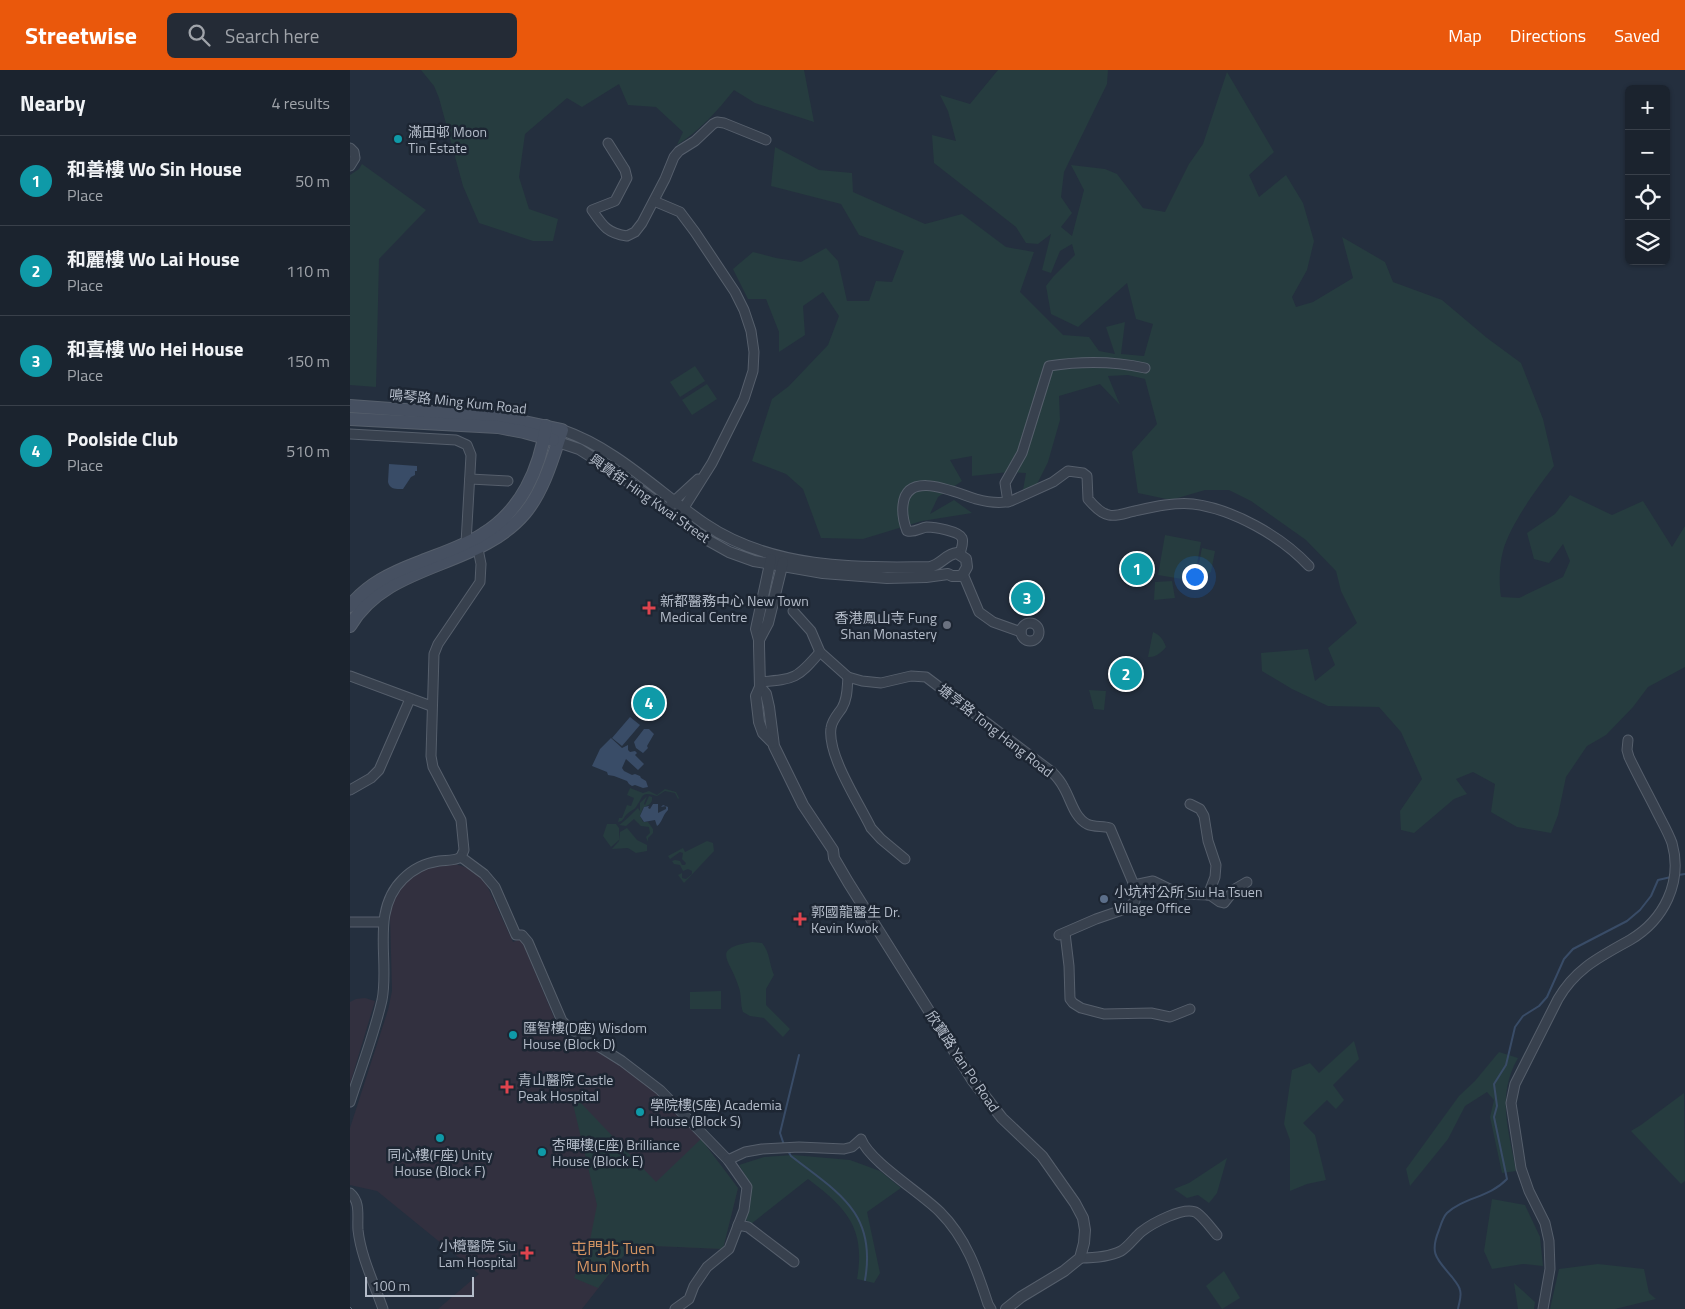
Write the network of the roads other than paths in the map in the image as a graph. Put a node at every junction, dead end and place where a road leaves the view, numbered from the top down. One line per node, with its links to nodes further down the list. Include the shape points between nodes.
1 (766, 140): 5 (street, via 724,123 712,124 674,157)
2 (608, 143): 5 (street, via 627,178 615,201 592,210 600,222 611,233 627,236 642,223)
3 (350, 148): 4 (street, via 355,158)
4 (350, 166)
5 (654, 201): 12 (street, via 680,212 735,292 751,331 753,371 744,399)
6 (1145, 368): 15 (street, via 1080,362 1049,366 1022,453 1005,483)
7 (350, 406): 9 (main road, 鳴琴路 Ming Kum Road, via 500,417)
8 (350, 418): 9 (main road, 鳴琴路 Ming Kum Road)
9 (546, 432): 11 (main road, 鳴琴路 Ming Kum Road); 18 (main road, via 530,482 516,505 491,529)
10 (350, 434): 13 (street, via 462,441 470,450)
11 (560, 436): 16 (street, 興貴街 Hing Kwai Street); 19 (main road, via 542,485 527,511 505,532)
12 (706, 472): 16 (street); 17 (street)
13 (470, 479): 14 (street); 18 (street)
14 (508, 481)
15 (1008, 502): 20 (street, via 978,499 936,486 909,490 903,509 907,531 929,527 958,534 962,538); 24 (street, via 1053,482 1068,471 1083,473 1088,478 1088,500 1106,515 1191,504 1222,510 1267,532 1297,553)
16 (671, 505): 17 (street, 興貴街 Hing Kwai Street)
17 (681, 513): 22 (street, 興貴街 Hing Kwai Street)
18 (466, 543): 27 (main road, via 384,577 366,589)
19 (478, 549): 29 (main road, via 388,587 364,606); 37 (street, via 480,582 434,651)
20 (960, 554): 21 (street, 興貴街 Hing Kwai Street); 26 (street, via 967,563)
21 (947, 557): 23 (street, 興貴街 Hing Kwai Street, via 930,567); 25 (street, via 944,567)
22 (771, 559): 23 (street, 興貴街 Hing Kwai Street); 31 (street, 欣寶路 Yan Po Road, via 756,629)
23 (783, 562): 25 (street, 興貴街 Hing Kwai Street, via 823,574 864,577 909,578); 31 (street, 欣寶路 Yan Po Road, via 768,623)
24 (1309, 566)
25 (948, 574): 26 (street, 興貴街 Hing Kwai Street)
26 (963, 574): 30 (street, via 979,612 993,622)
27 (350, 606)
28 (793, 611): 32 (street, 塘亨路 Tong Hang Road, via 811,631)
29 (350, 626)
30 (1021, 632)
31 (759, 640): 35 (street, 欣寶路 Yan Po Road)
32 (820, 652): 34 (street, 塘亨路 Tong Hang Road); 35 (street, via 796,676)
33 (350, 676): 36 (street)
34 (848, 677): 42 (street, via 846,698 831,728 833,750 871,828); 44 (street, 塘亨路 Tong Hang Road, via 881,683 918,676 935,683 1052,772 1065,789 1079,818 1096,827 1110,828)
35 (760, 684): 54 (street, 欣寶路 Yan Po Road, via 756,696 762,733 773,743 801,802 825,840 826,854 834,858 973,1081 1002,1118 1042,1156 1075,1203 1085,1230)
36 (410, 699): 37 (street); 39 (street, via 379,770)
37 (431, 706): 41 (street, via 432,762 461,820 464,850)
38 (1628, 740): 60 (street, via 1629,758 1670,838 1675,877 1666,904 1652,924 1591,962 1566,987 1515,1084 1512,1113 1521,1168 1550,1241 1551,1266)
39 (350, 790)
40 (1190, 804): 45 (street, via 1200,809 1204,816 1216,865)
41 (461, 857): 47 (street, via 425,864 401,880 389,900); 50 (street, via 495,887 516,935 522,935 528,942 558,1013 568,1027 648,1080)
42 (905, 859)
43 (1247, 882): 45 (street, via 1235,889 1224,903)
44 (1134, 884): 45 (street, via 1153,881 1180,894); 48 (street, via 1133,905 1062,934 1070,966 1070,1000 1076,1006 1104,1014 1151,1013 1170,1017)
45 (1208, 895)
46 (350, 922): 47 (street)
47 (383, 922): 49 (street, via 382,998)
48 (1190, 1009)
49 (350, 1102)
50 (728, 1160): 52 (street, via 747,1187); 58 (street, via 762,1149 844,1149 861,1139 871,1154 952,1224 969,1251)
51 (350, 1193): 56 (street, via 357,1204 361,1245)
52 (738, 1225): 55 (street, via 748,1227); 57 (street, via 729,1249 707,1268 689,1299)
53 (1218, 1235): 54 (street, via 1196,1213 1183,1211 1147,1228 1122,1250)
54 (1080, 1258): 59 (street)
55 (794, 1262)
56 (383, 1309)
57 (675, 1309)
58 (992, 1309)
59 (1006, 1309)
60 (1543, 1309)

